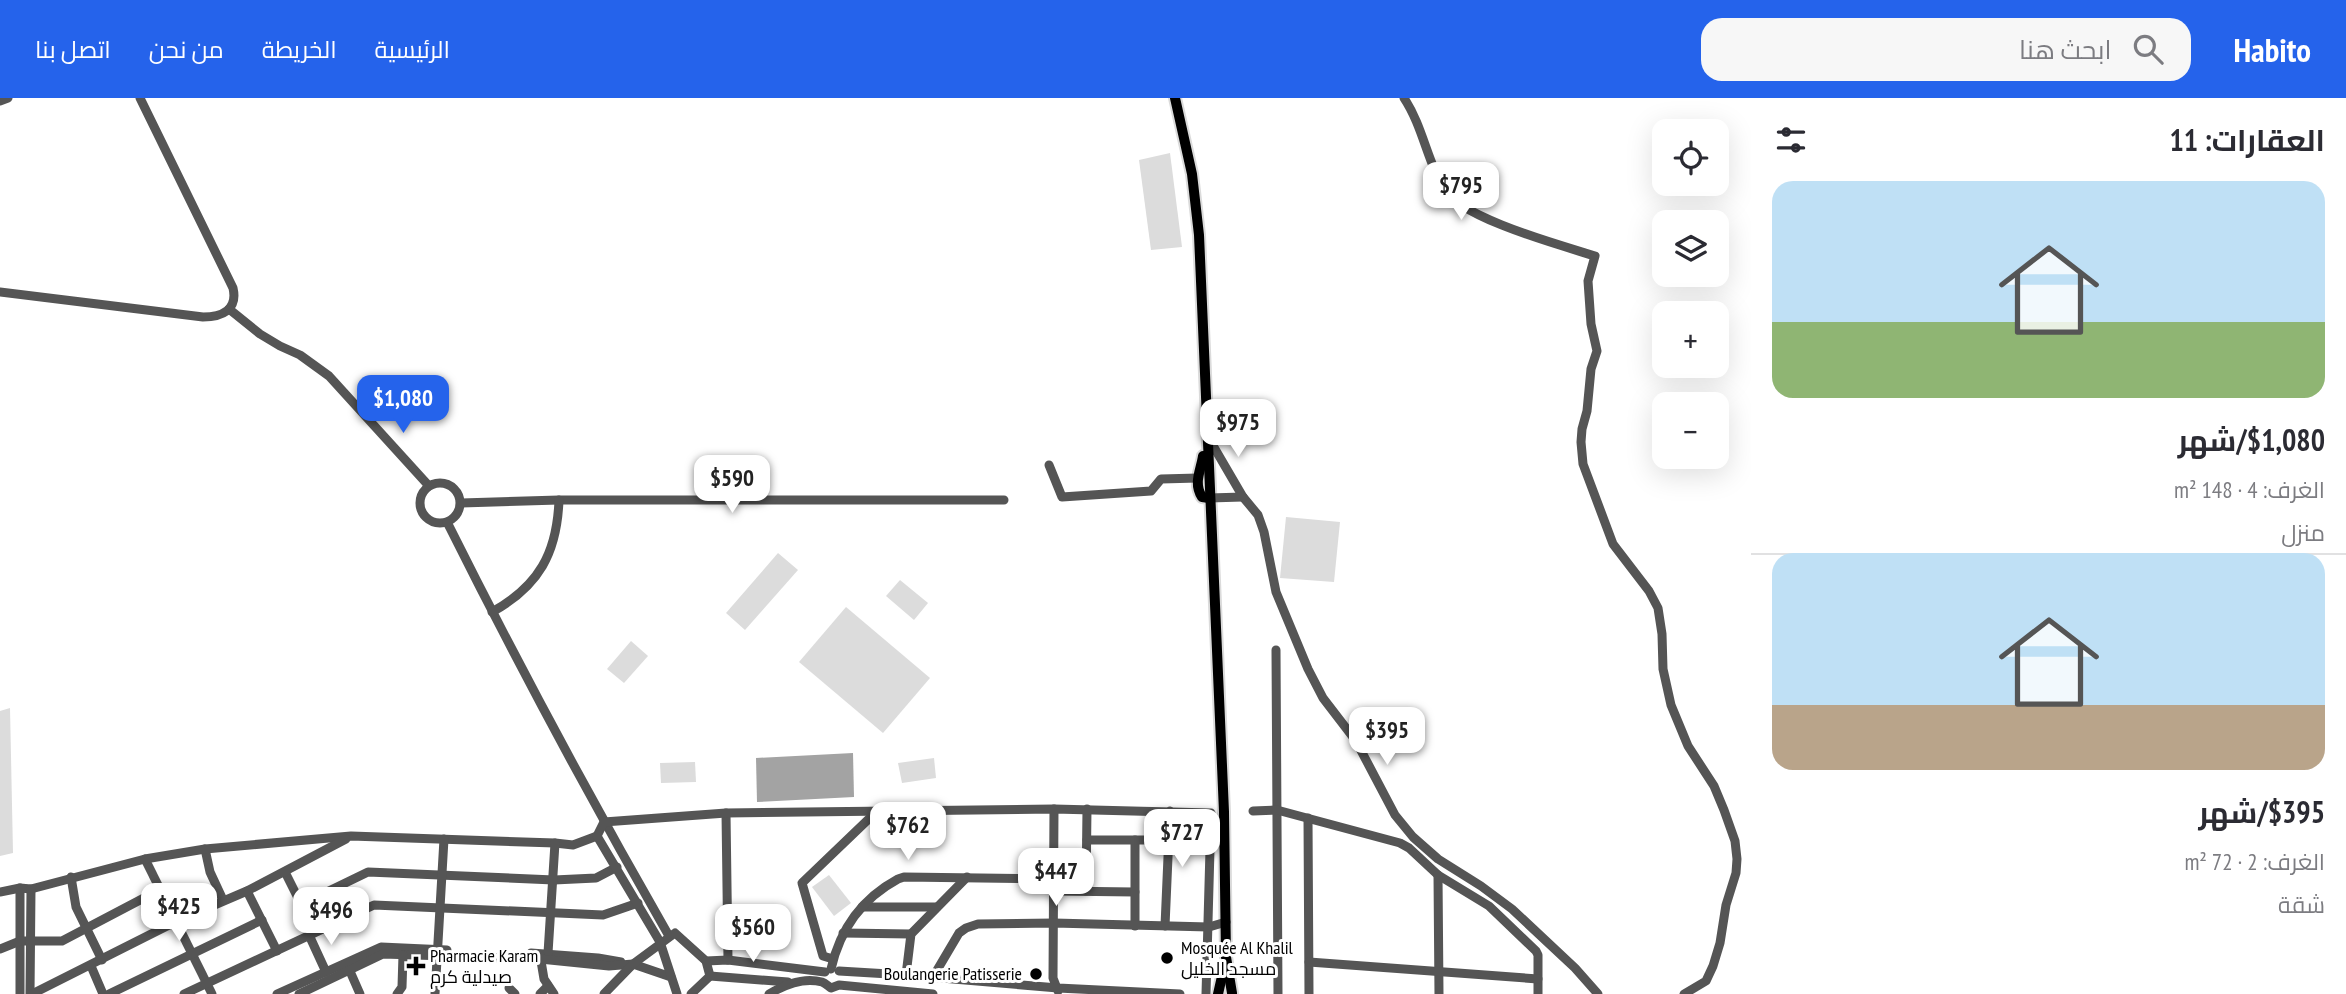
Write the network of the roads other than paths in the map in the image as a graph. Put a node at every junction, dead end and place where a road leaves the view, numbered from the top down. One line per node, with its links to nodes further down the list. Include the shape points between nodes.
1 (8, 98): 5 (street)
2 (140, 98): 7 (street, via 233,288)
3 (1175, 98): 8 (main road, via 1192,174 1199,235)
4 (1404, 98): 133 (street, via 1450,197 1509,228 1595,256 1588,281 1597,351 1582,429 1583,464 1613,544 1658,608 1662,669 1671,705 1688,746 1719,798 1735,841 1736,873 1713,966 1706,981)
5 (0, 101)
6 (0, 292): 7 (street, via 203,317)
7 (229, 309): 11 (street, via 260,334 329,376)
8 (1207, 436): 10 (main road); 12 (street); 13 (main road)
9 (1049, 465): 10 (street, via 1062,497 1151,491 1161,479)
10 (1198, 478): 13 (main road, via 1200,495)
11 (429, 486): 16 (street, via 440,482 452,486); 17 (street, via 420,497 421,510 430,521)
12 (1244, 497): 13 (street); 132 (street, via 1261,524 1274,585 1308,669 1356,741 1395,815 1424,848 1499,898)
13 (1209, 498): 28 (main road)
14 (559, 500): 15 (street); 16 (street); 18 (street, via 558,521 545,562 514,599)
15 (1004, 500)
16 (461, 503): 17 (street, via 456,516)
17 (447, 522): 18 (street)
18 (492, 612): 30 (street)
19 (1276, 650): 22 (street)
20 (1054, 809): 21 (street); 26 (street); 46 (street)
21 (1087, 809): 23 (street); 34 (street)
22 (1277, 810): 24 (street); 29 (street); 128 (street)
23 (1170, 811): 27 (street); 36 (street)
24 (1253, 811)
25 (726, 813): 26 (street); 30 (street); 84 (street)
26 (875, 813): 90 (street, via 802,883)
27 (1211, 813): 28 (street); 69 (street)
28 (1224, 813): 65 (main road)
29 (1308, 818): 43 (street, via 1399,843); 86 (street)
30 (604, 822): 32 (street); 74 (street)
31 (351, 836): 33 (street); 38 (street); 41 (street)
32 (597, 836): 37 (street, via 573,845); 40 (street)
33 (444, 839): 37 (street); 42 (street)
34 (1087, 840): 35 (street); 53 (street)
35 (1135, 840): 36 (street); 55 (street)
36 (1168, 840): 68 (street)
37 (555, 843): 47 (street)
38 (205, 849): 39 (street); 56 (street)
39 (145, 859): 44 (street); 50 (street)
40 (617, 867): 47 (street, via 596,878); 57 (street)
41 (285, 872): 51 (street); 58 (street)
42 (442, 875): 47 (street); 58 (street, via 368,872); 61 (street)
43 (1438, 875): 92 (street); 98 (street, via 1489,906 1536,951)
44 (71, 877): 49 (street); 70 (street)
45 (967, 877): 46 (street); 59 (street, via 904,877); 60 (street)
46 (1055, 879): 52 (street)
47 (554, 880): 62 (street)
48 (20, 888): 49 (street); 54 (street); 75 (street)
49 (31, 889): 75 (street)
50 (161, 890): 64 (street); 70 (street)
51 (247, 891): 56 (street); 63 (street)
52 (1055, 891): 53 (street); 66 (street)
53 (1086, 891): 55 (street)
54 (0, 892)
55 (1135, 892): 67 (street)
56 (223, 900): 64 (street)
57 (638, 903): 62 (street, via 603,915); 74 (street)
58 (302, 904): 71 (street)
59 (860, 907): 60 (street); 72 (street)
60 (937, 907): 73 (street)
61 (441, 908): 62 (street); 71 (street, via 374,905); 79 (street)
62 (551, 914): 81 (street)
63 (262, 920): 77 (street); 78 (street)
64 (177, 921): 78 (street); 83 (street)
65 (1226, 922): 69 (street); 82 (main road)
66 (1054, 923): 67 (street); 96 (street, via 988,922 966,928); 97 (street)
67 (1135, 926): 68 (street)
68 (1166, 926): 69 (street)
69 (1209, 927): 126 (street)
70 (85, 929): 75 (street, via 62,941); 83 (street)
71 (312, 933): 77 (street); 91 (street)
72 (843, 933): 73 (street); 90 (street)
73 (911, 934): 93 (street)
74 (664, 939): 85 (street, via 675,933); 87 (street); 95 (street)
75 (25, 941): 76 (street); 108 (street); 109 (street)
76 (0, 949)
77 (277, 951): 100 (street)
78 (192, 953): 100 (street); 111 (street)
79 (438, 953): 80 (street); 81 (street); 91 (street, via 381,947); 118 (street)
80 (403, 955): 89 (street, via 377,955); 117 (street, via 402,986)
81 (543, 956): 87 (street, via 609,966); 103 (street)
82 (1226, 957): 107 (main road); 127 (main road)
83 (102, 960): 88 (street)
84 (728, 960): 85 (street); 90 (street)
85 (706, 961): 94 (street)
86 (1309, 962): 92 (street); 129 (street)
87 (629, 964): 95 (street); 120 (street)
88 (91, 966): 109 (street); 110 (street)
89 (349, 969): 101 (street); 116 (street)
90 (829, 971): 93 (street); 99 (street); 102 (street, via 829,987); 102 (street, via 842,978)
91 (326, 972): 101 (street)
92 (1439, 972): 98 (street); 130 (street)
93 (906, 975): 96 (street)
94 (710, 976): 99 (street); 122 (street)
95 (671, 977): 121 (street)
96 (933, 977): 104 (street)
97 (1053, 978): 104 (street); 105 (street)
98 (1538, 979): 131 (street)
99 (798, 982): 123 (street)
100 (207, 983): 112 (street); 113 (street)
101 (315, 986): 114 (street); 115 (street)
102 (837, 989): 106 (street)
103 (551, 990): 119 (street)
104 (1046, 991): 105 (street)
105 (1058, 991): 125 (street)
106 (918, 993): 124 (street)
107 (1233, 993): 127 (main road)
108 (20, 994)
109 (31, 994)
110 (103, 994)
111 (109, 994)
112 (184, 994)
113 (212, 994)
114 (276, 994)
115 (299, 994)
116 (360, 994)
117 (397, 994)
118 (435, 994)
119 (540, 994)
120 (604, 994)
121 (677, 994)
122 (691, 994)
123 (769, 994)
124 (933, 994)
125 (1180, 994)
126 (1206, 994)
127 (1219, 994)
128 (1278, 994)
129 (1309, 994)
130 (1439, 994)
131 (1538, 994)
132 (1598, 994)
133 (1684, 994)

